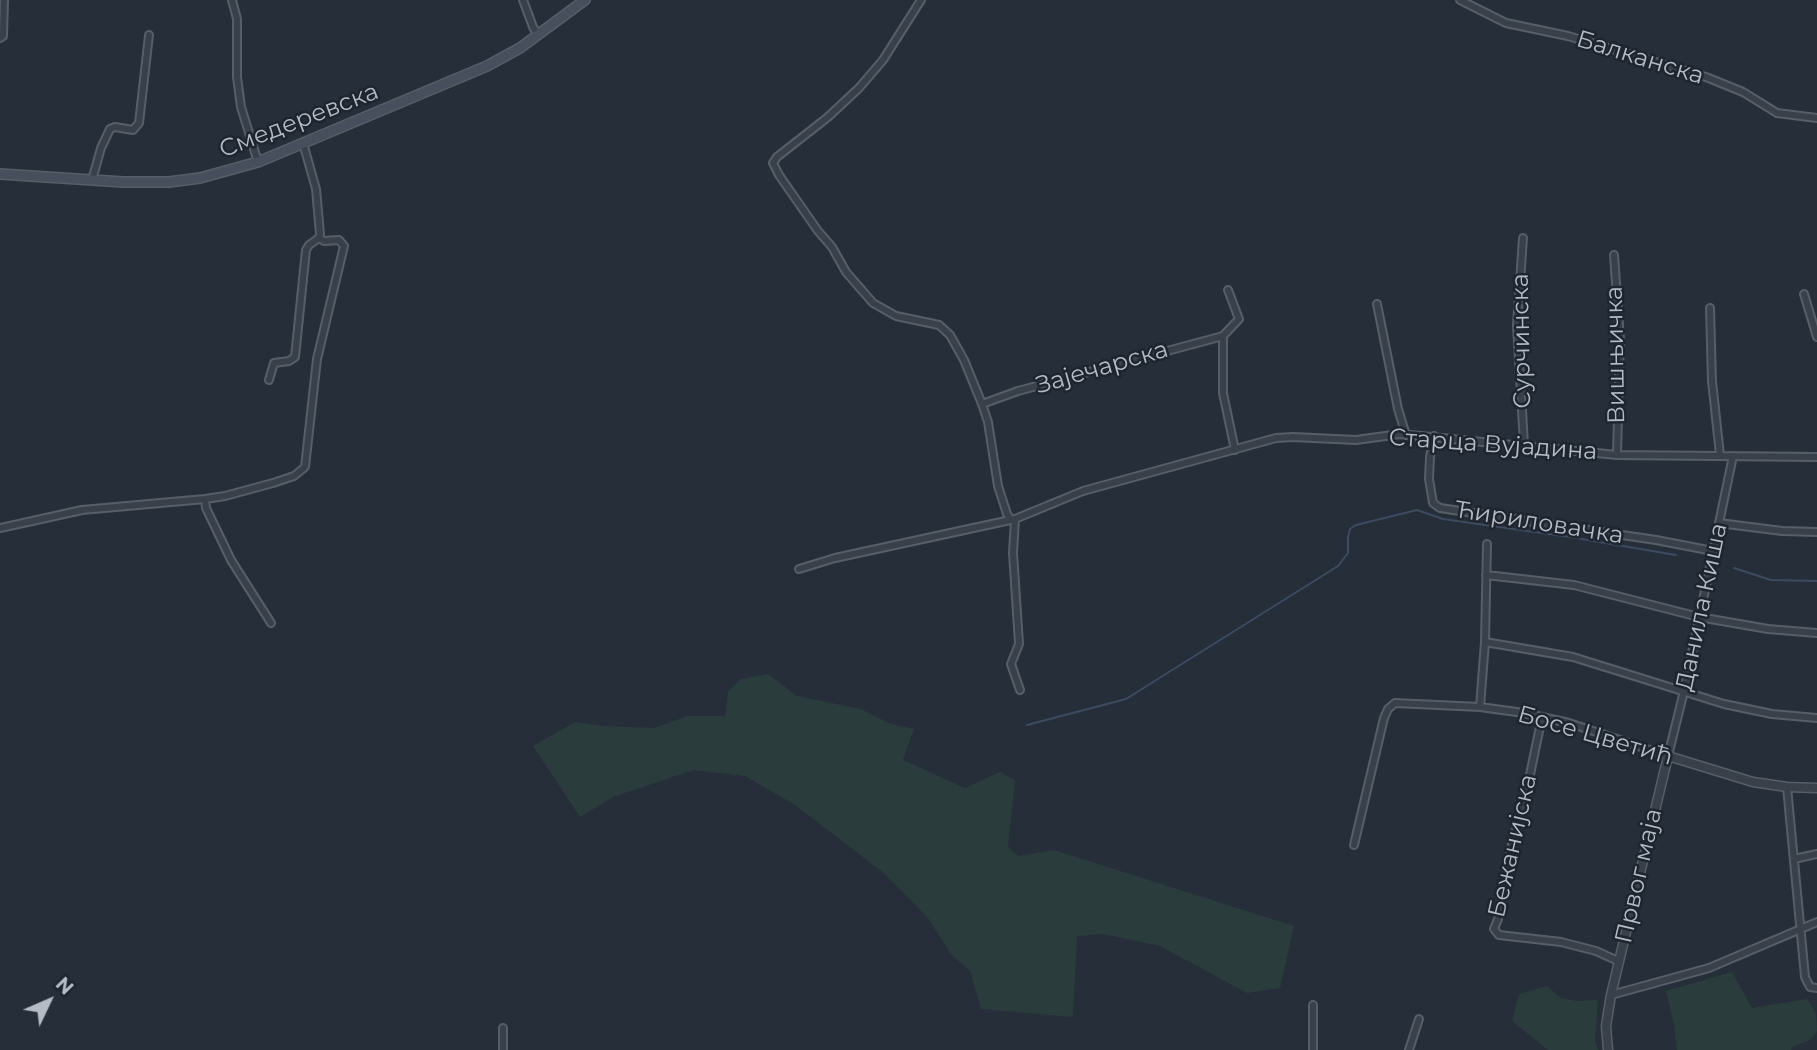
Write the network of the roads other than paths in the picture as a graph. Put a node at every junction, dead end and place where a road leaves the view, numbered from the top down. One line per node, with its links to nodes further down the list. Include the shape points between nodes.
1 (4, 0): 9 (street)
2 (232, 0): 12 (street, via 241,107)
3 (523, 0): 8 (street)
4 (585, 0): 8 (main road, Смедеревска)
5 (921, 0): 25 (street, via 898,39 859,88 773,163 863,293 884,311 945,329)
6 (1460, 0): 10 (street, Балканска, via 1506,23 1568,36 1706,77 1744,92 1777,113)
7 (149, 35): 14 (street, via 139,124 133,130 110,129)
8 (538, 35): 11 (main road, Смедеревска, via 475,72)
9 (0, 38)
10 (1817, 118)
11 (303, 143): 12 (main road, Смедеревска); 15 (street, via 316,189)
12 (258, 162): 14 (main road, Смедеревска, via 181,181)
13 (0, 174): 14 (main road, Смедеревска)
14 (92, 180)
15 (318, 238): 24 (street, via 306,250 295,356 274,363); 34 (street, via 339,240 344,246 317,359 305,467 273,483)
16 (1523, 238): 28 (street, Сурчинска, via 1517,325)
17 (1614, 255): 30 (street, Вишњичка, via 1620,339)
18 (1228, 290): 22 (street, via 1239,319)
19 (1804, 294): 23 (street)
20 (1377, 304): 26 (street)
21 (1710, 308): 31 (street)
22 (1223, 336): 25 (street, Зајечарска); 29 (street, via 1223,393)
23 (1817, 337)
24 (269, 380)
25 (982, 404): 35 (street, via 1003,505)
26 (1406, 435): 27 (street, Старца Вујадина); 29 (street, Старца Вујадина, via 1356,440 1286,437)
27 (1434, 436): 28 (street, Старца Вујадина); 40 (street, Ћириловачка, via 1429,479 1433,503 1440,508)
28 (1524, 444): 30 (street, Старца Вујадина)
29 (1235, 450): 35 (street, Старца Вујадина, via 1083,491)
30 (1616, 455): 31 (street, Старца Вујадина)
31 (1720, 455): 32 (street, Старца Вујадина)
32 (1732, 456): 33 (street, Старца Вујадина); 36 (street, Данила Киша)
33 (1817, 457)
34 (205, 499): 37 (street, via 82,510); 44 (street, via 205,508 227,551)
35 (1013, 520): 41 (street, Старца Вујадина); 47 (street, via 1019,644 1011,664)
36 (1719, 523): 38 (street); 40 (street, Данила Киша)
37 (0, 527)
38 (1817, 532)
39 (1487, 544): 42 (street)
40 (1713, 551): 43 (street, Данила Киша)
41 (799, 569)
42 (1486, 575): 43 (street, via 1574,585); 46 (street)
43 (1699, 617): 45 (street); 48 (street, Данила Киша)
44 (271, 623)
45 (1817, 633)
46 (1485, 642): 48 (street, via 1573,657); 49 (street)
47 (1020, 690)
48 (1684, 691): 51 (street, via 1772,714); 52 (street, Данила Киша)
49 (1480, 707): 50 (street, Босе Цветић); 55 (street, Босе Цветић, via 1398,702 1390,707)
50 (1542, 717): 52 (street, Босе Цветић); 60 (street, Бежанијска, via 1494,929 1499,935 1561,942)
51 (1817, 718)
52 (1668, 756): 53 (street, Босе Цветић); 60 (street, Првог маја)
53 (1787, 788): 54 (street, Босе Цветић); 57 (street)
54 (1817, 788)
55 (1354, 845)
56 (1817, 854): 57 (street)
57 (1794, 859): 59 (street)
58 (1817, 922): 59 (street)
59 (1800, 929): 61 (street, via 1806,981); 62 (street, via 1709,968)
60 (1618, 961): 62 (street, Првог маја)
61 (1817, 988)
62 (1611, 996): 69 (street, Првог маја)
63 (1313, 1005): 67 (street)
64 (1419, 1019): 68 (street)
65 (503, 1028): 66 (street)
66 (503, 1050)
67 (1313, 1050)
68 (1409, 1050)
69 (1608, 1050)

